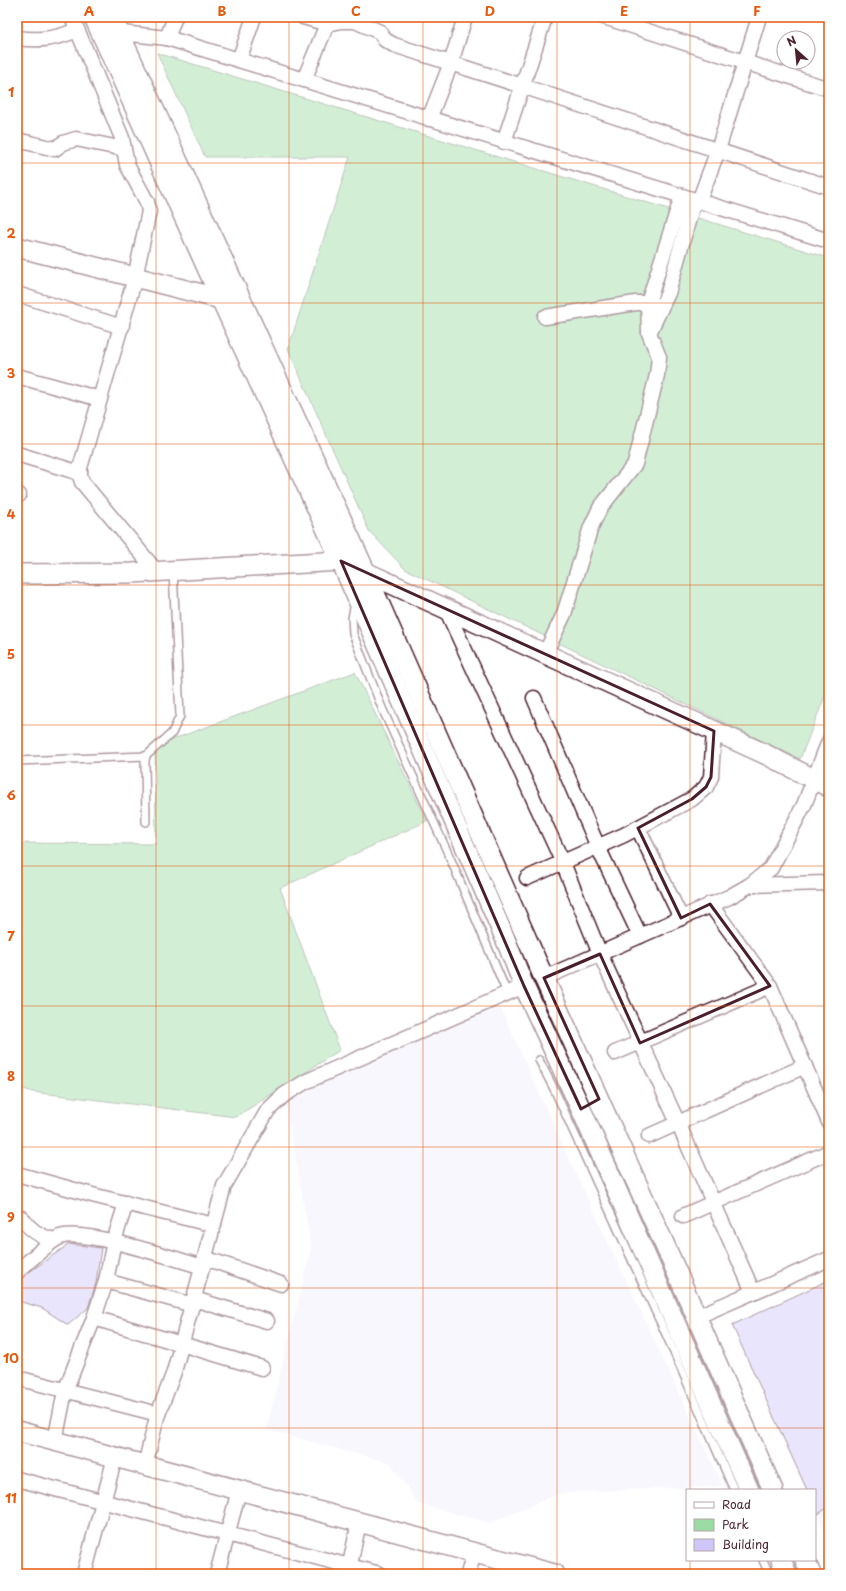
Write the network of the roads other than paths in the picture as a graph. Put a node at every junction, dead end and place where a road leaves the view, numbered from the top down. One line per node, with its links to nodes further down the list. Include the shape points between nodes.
1 (175, 17): 12 (street)
2 (254, 17): 13 (street)
3 (303, 17): 8 (street)
4 (465, 17): 15 (street)
5 (545, 17): 17 (street)
6 (604, 17): 14 (street)
7 (760, 17): 14 (street)
8 (329, 20): 15 (street, via 355,21 380,32 385,40 394,45); 16 (street)
9 (74, 23): 11 (street, via 49,39); 22 (street, via 122,138)
10 (106, 24): 12 (street); 30 (main road); 42 (main road)
11 (17, 38)
12 (167, 38): 13 (street)
13 (239, 60): 16 (street)
14 (745, 62): 18 (street); 23 (street)
15 (451, 63): 17 (street); 19 (street)
16 (304, 80): 19 (street)
17 (522, 86): 21 (street); 23 (street)
18 (829, 89)
19 (429, 119): 21 (street)
20 (17, 140): 22 (street, via 55,149 63,143 76,140)
21 (504, 142): 25 (street)
22 (124, 149): 28 (street, via 127,165 149,211)
23 (718, 150): 24 (street); 25 (street)
24 (829, 187)
25 (692, 199): 26 (street); 31 (street); 32 (street)
26 (829, 241)
27 (17, 246): 28 (main road)
28 (135, 278): 30 (main road); 34 (street)
29 (17, 294): 34 (street)
30 (221, 299): 40 (main road)
31 (648, 302): 32 (street); 33 (street); 35 (street)
32 (662, 308): 35 (street)
33 (545, 317)
34 (122, 327): 37 (street)
35 (649, 334): 45 (street, via 659,357 635,464 600,508 591,528 564,614)
36 (17, 376): 37 (street)
37 (100, 399): 39 (street)
38 (17, 454): 39 (street)
39 (80, 473): 41 (street, via 82,482)
40 (341, 561): 41 (main road); 42 (main road); 65 (main road, via 505,938)
41 (165, 571): 43 (main road); 49 (lane, via 180,716 172,733)
42 (366, 573): 44 (main road); 63 (main road)
43 (17, 574)
44 (446, 609): 45 (main road); 55 (street)
45 (545, 654): 47 (main road)
46 (534, 698): 54 (street)
47 (714, 731): 51 (main road); 53 (street, via 711,777 706,787 692,799)
48 (829, 741): 51 (street)
49 (146, 756): 50 (lane); 52 (lane)
50 (17, 761)
51 (822, 783): 58 (street, via 804,805 770,868)
52 (146, 822)
53 (638, 828): 54 (street); 60 (street)
54 (598, 847): 55 (street); 61 (street)
55 (563, 863): 56 (street); 62 (street)
56 (527, 878)
57 (829, 883): 58 (street)
58 (750, 885): 59 (street, via 729,898)
59 (710, 904): 60 (street); 64 (street)
60 (681, 918): 61 (street)
61 (640, 936): 62 (street)
62 (600, 954): 63 (street); 66 (street)
63 (544, 978): 70 (main road)
64 (770, 986): 66 (street); 69 (street)
65 (515, 989): 71 (main road); 81 (street, via 305,1082 284,1095 268,1110 224,1186)
66 (640, 1042): 67 (street); 73 (street)
67 (615, 1053)
68 (539, 1060): 71 (lane)
69 (805, 1066): 72 (street); 73 (street)
70 (599, 1099): 71 (main road); 92 (main road)
71 (571, 1100): 105 (lane, via 669,1340); 106 (main road)
72 (829, 1122)
73 (678, 1123): 74 (street); 77 (street)
74 (649, 1136)
75 (829, 1152): 77 (street)
76 (17, 1174): 78 (street)
77 (713, 1202): 79 (street); 90 (street)
78 (126, 1203): 81 (street); 83 (street)
79 (683, 1216)
80 (17, 1217): 82 (street, via 22,1218 28,1227)
81 (214, 1225): 86 (street)
82 (54, 1240): 83 (street, via 66,1235); 85 (street)
83 (114, 1241): 86 (street); 88 (street)
84 (829, 1259): 90 (street)
85 (23, 1260): 87 (street)
86 (204, 1262): 89 (street); 91 (street)
87 (17, 1272)
88 (106, 1281): 91 (street); 93 (street)
89 (281, 1284)
90 (753, 1292): 92 (street)
91 (193, 1302): 94 (street); 95 (street)
92 (696, 1317): 107 (main road)
93 (94, 1318): 95 (street); 98 (street)
94 (267, 1321)
95 (182, 1345): 96 (street); 99 (street)
96 (262, 1368)
97 (17, 1378): 98 (street)
98 (65, 1391): 99 (street); 101 (street)
99 (158, 1414): 103 (street)
100 (17, 1431): 101 (main road)
101 (55, 1442): 102 (main road)
102 (115, 1457): 103 (main road); 109 (street)
103 (145, 1465): 108 (main road)
104 (17, 1479): 109 (street)
105 (734, 1489)
106 (749, 1489)
107 (773, 1489)
108 (239, 1490): 110 (main road); 111 (street)
109 (104, 1502): 111 (street); 117 (street)
110 (359, 1522): 112 (main road); 116 (street)
111 (227, 1534): 116 (street); 118 (street)
112 (474, 1553): 120 (street); 121 (main road)
113 (763, 1561): 122 (lane)
114 (781, 1561): 123 (main road)
115 (805, 1561): 124 (main road)
116 (349, 1570): 119 (street)
117 (84, 1574)
118 (217, 1574)
119 (380, 1574)
120 (468, 1574)
121 (554, 1574)
122 (769, 1574)
123 (787, 1574)
124 (811, 1574)

